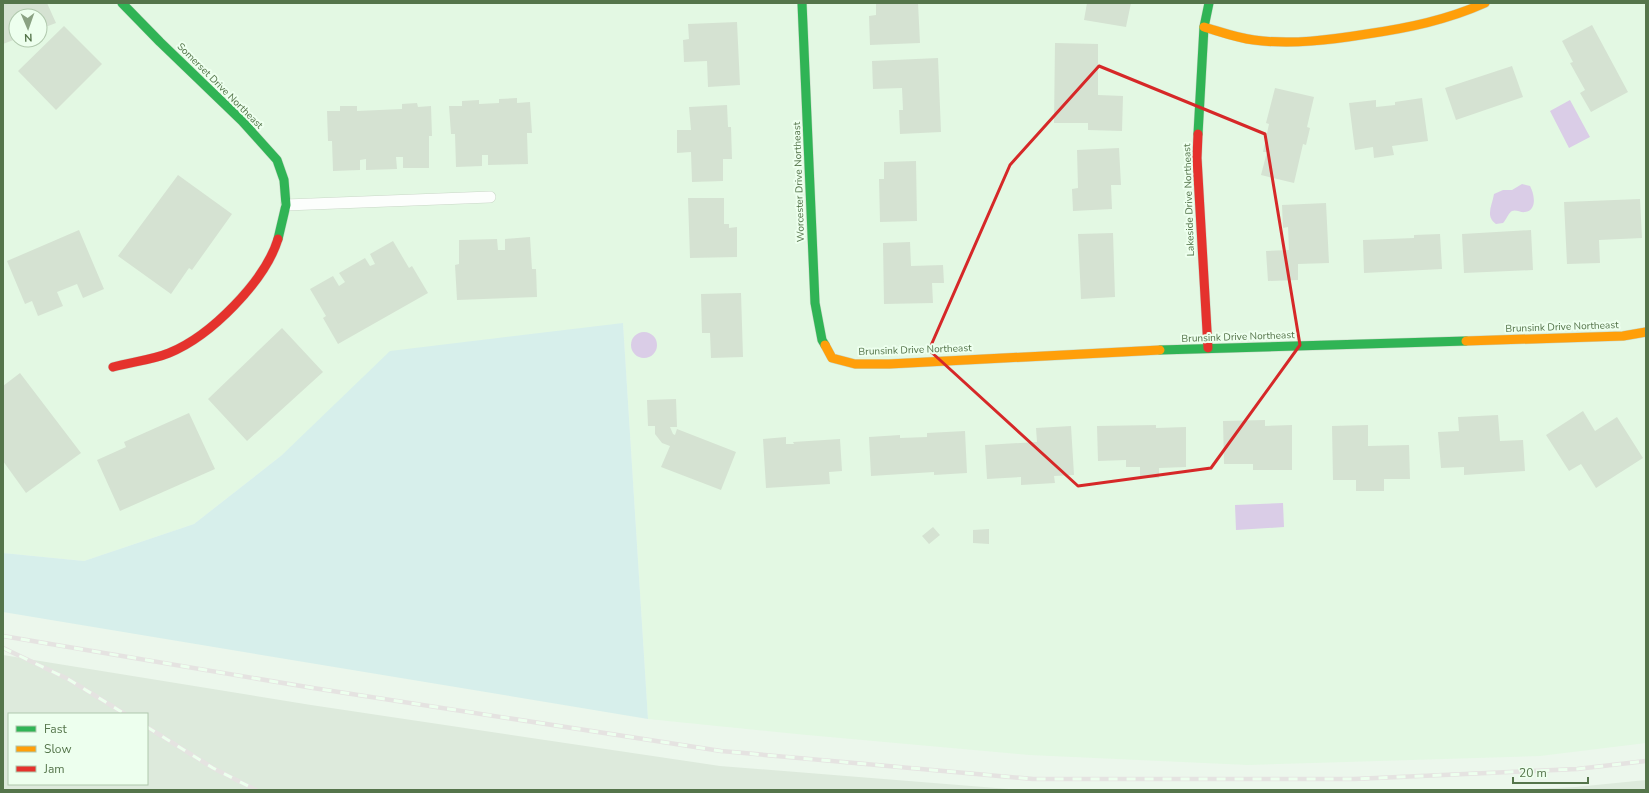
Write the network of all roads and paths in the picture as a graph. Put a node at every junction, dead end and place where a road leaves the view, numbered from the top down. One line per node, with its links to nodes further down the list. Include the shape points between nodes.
1 (122, 3): 7 (street, Somerset Drive Northeast, via 242,121 277,160 284,180)
2 (802, 3): 10 (street, Worcester Drive Northeast, via 814,303 822,340)
3 (1209, 3): 5 (street, Lakeside Drive Northeast)
4 (1485, 3): 5 (street, via 1464,14 1441,21 1344,38 1299,42 1261,41)
5 (1204, 27): 9 (street, Lakeside Drive Northeast, via 1197,158)
6 (490, 197): 7 (lane)
7 (286, 205): 11 (street, Somerset Drive Northeast, via 274,252 262,273 208,330 169,353)
8 (1646, 332): 9 (street, Brunsink Drive Northeast, via 1623,336)
9 (1208, 348): 10 (street, Brunsink Drive Northeast, via 889,364 855,364)
10 (832, 358)
11 (113, 367)

